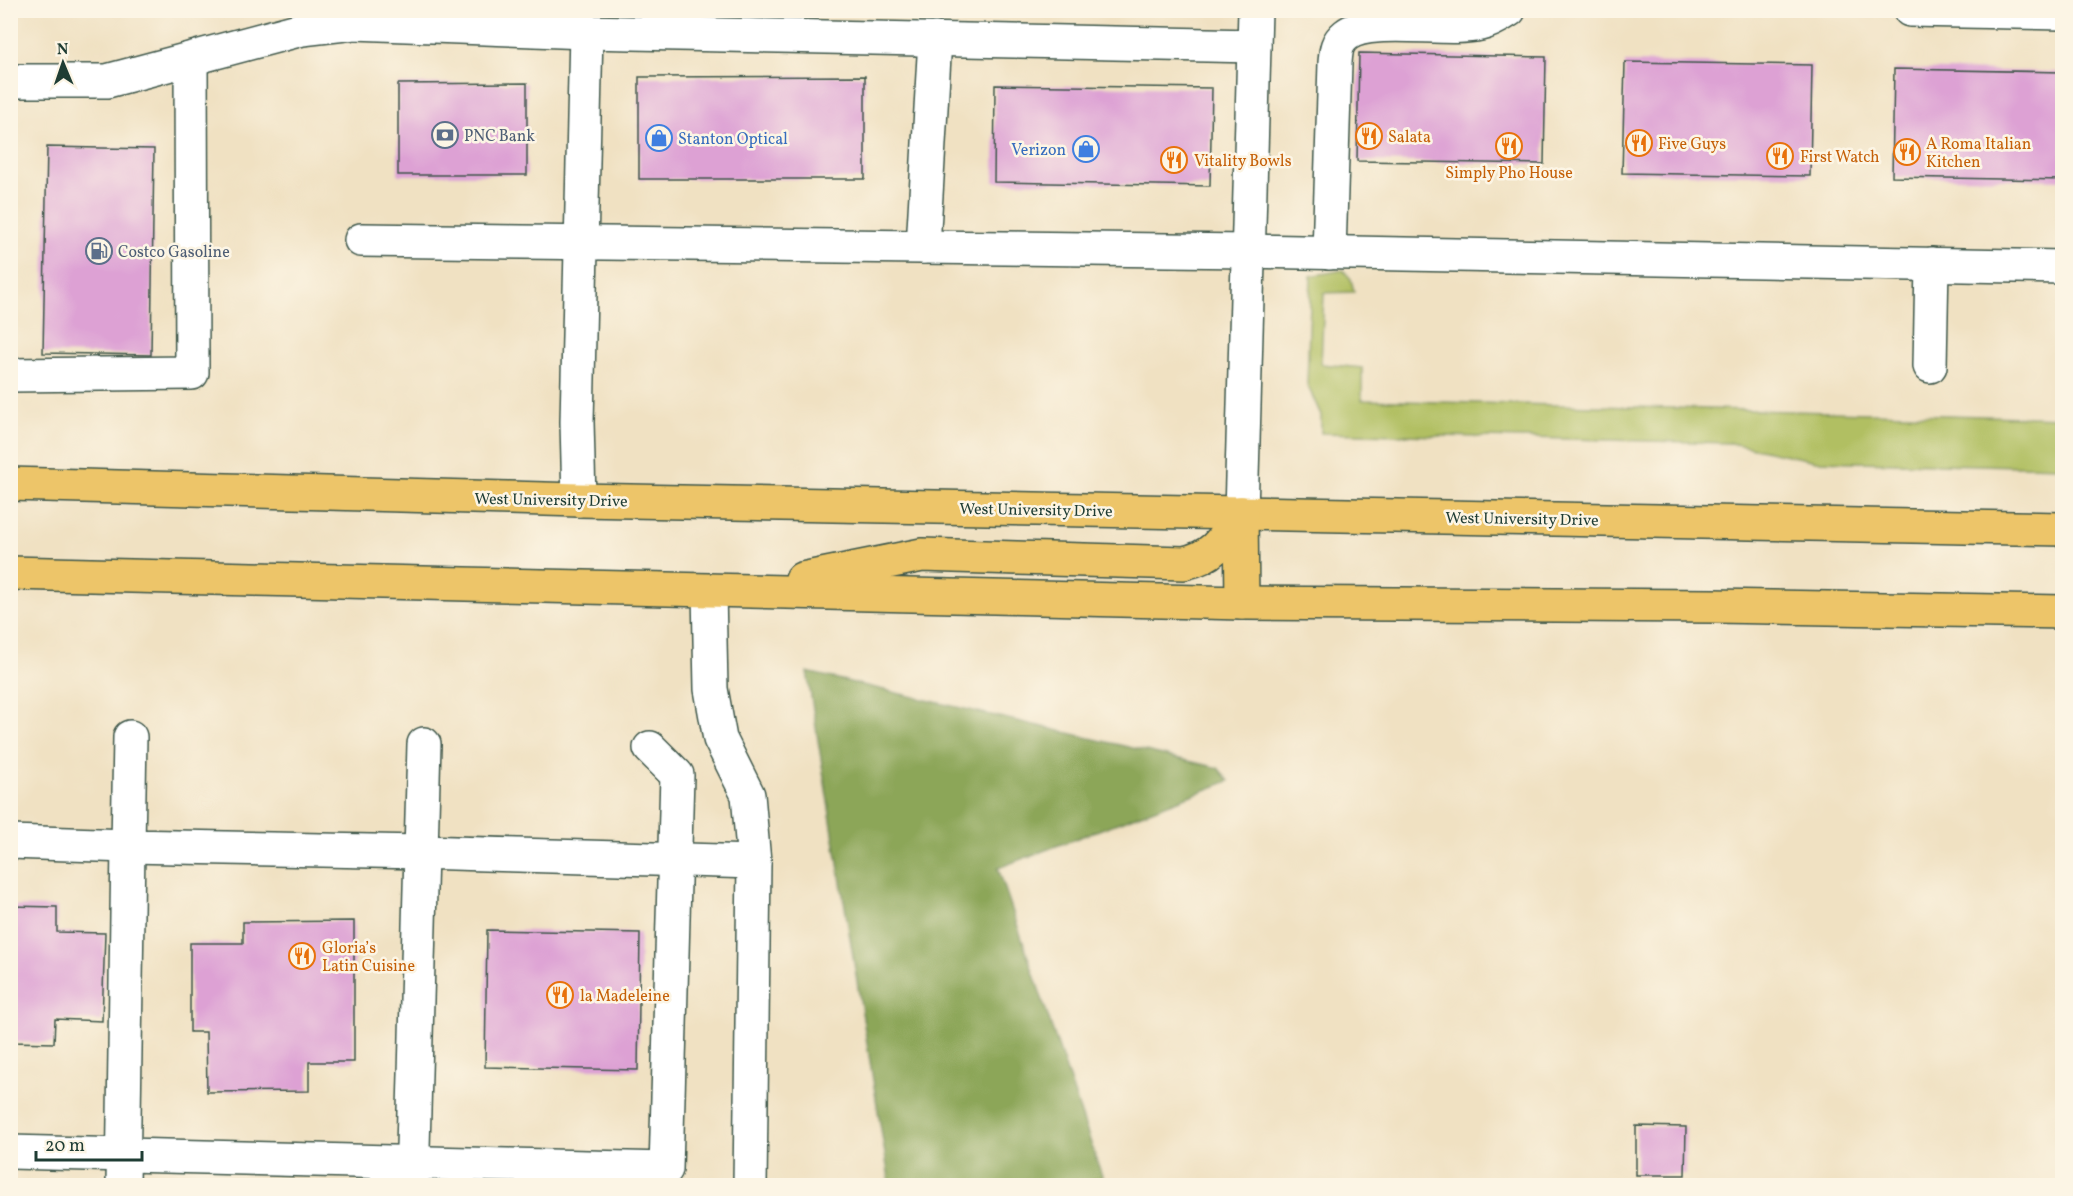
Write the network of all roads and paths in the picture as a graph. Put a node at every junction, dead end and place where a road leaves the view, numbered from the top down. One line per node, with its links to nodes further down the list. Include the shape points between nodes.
1 (1255, 10): 7 (lane)
2 (1509, 10): 14 (lane, via 1478,25 1368,26 1348,33 1337,44)
3 (1910, 10): 4 (lane)
4 (2062, 13)
5 (586, 32): 6 (lane); 8 (lane, via 354,23 302,29); 11 (lane)
6 (935, 39): 7 (lane); 12 (lane)
7 (1254, 46): 13 (lane)
8 (191, 59): 9 (lane, via 107,81); 18 (lane, via 192,373)
9 (10, 81)
10 (361, 240): 11 (lane)
11 (581, 243): 12 (lane); 20 (lane)
12 (923, 247): 13 (lane)
13 (1247, 251): 14 (lane); 21 (lane)
14 (1329, 253): 15 (lane)
15 (1932, 264): 16 (lane); 17 (lane)
16 (2062, 267)
17 (1930, 366)
18 (10, 375)
19 (10, 484): 20 (highway, West University Drive)
20 (579, 500): 21 (highway, West University Drive)
21 (1241, 513): 22 (highway, West University Drive); 25 (highway, via 1212,551 1201,559 1184,563 922,555); 27 (highway)
22 (2062, 529)
23 (10, 573): 24 (highway)
24 (709, 591): 25 (highway); 37 (lane, via 711,689 720,739 748,795)
25 (745, 591): 27 (highway)
26 (2062, 595): 28 (highway, via 1927,592)
27 (1242, 603): 28 (highway)
28 (1877, 609): 29 (highway)
29 (2062, 612)
30 (130, 737): 34 (lane)
31 (424, 744): 35 (lane)
32 (650, 748): 36 (lane, via 677,775)
33 (10, 842): 34 (lane)
34 (128, 846): 35 (lane); 39 (lane)
35 (421, 852): 36 (lane); 40 (lane)
36 (676, 859): 37 (lane); 40 (lane, via 666,1169)
37 (754, 862): 41 (lane)
38 (10, 1152): 39 (lane)
39 (123, 1170): 40 (lane)
40 (412, 1174)
41 (750, 1185)

